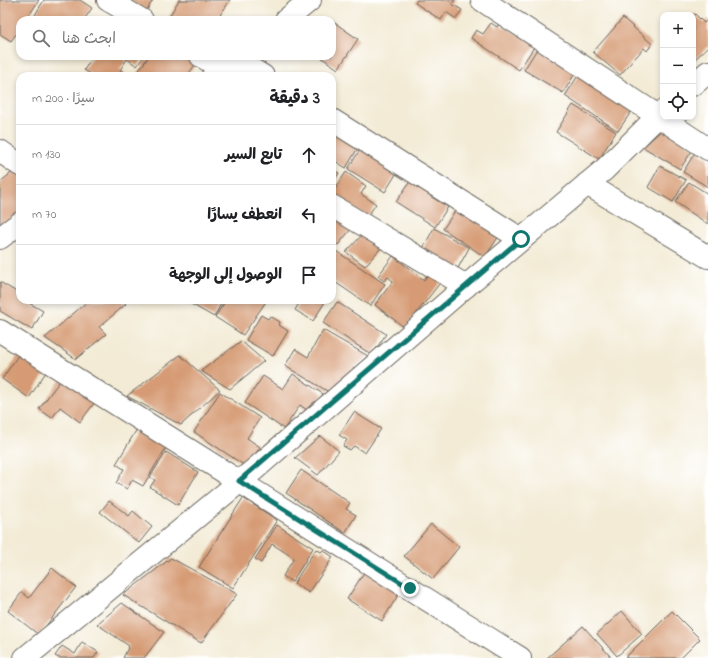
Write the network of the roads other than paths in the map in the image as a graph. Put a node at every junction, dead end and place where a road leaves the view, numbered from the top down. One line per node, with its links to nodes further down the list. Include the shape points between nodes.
1 (108, 0): 4 (street)
2 (310, 0): 5 (street)
3 (482, 0): 11 (street)
4 (135, 16)
5 (291, 16)
6 (213, 60): 7 (street)
7 (229, 65): 8 (street)
8 (250, 72)
9 (708, 72): 10 (street)
10 (694, 84)
11 (660, 114): 17 (street, via 605,169)
12 (668, 120): 14 (street)
13 (336, 123): 21 (street)
14 (708, 150)
15 (0, 151): 16 (street)
16 (16, 162)
17 (586, 184): 21 (street); 22 (street)
18 (336, 208): 23 (street)
19 (16, 225): 20 (street)
20 (0, 238)
21 (521, 239): 23 (street)
22 (708, 257)
23 (466, 286): 25 (street)
24 (0, 330): 25 (street)
25 (239, 481): 26 (street); 27 (street)
26 (25, 658)
27 (520, 658)

